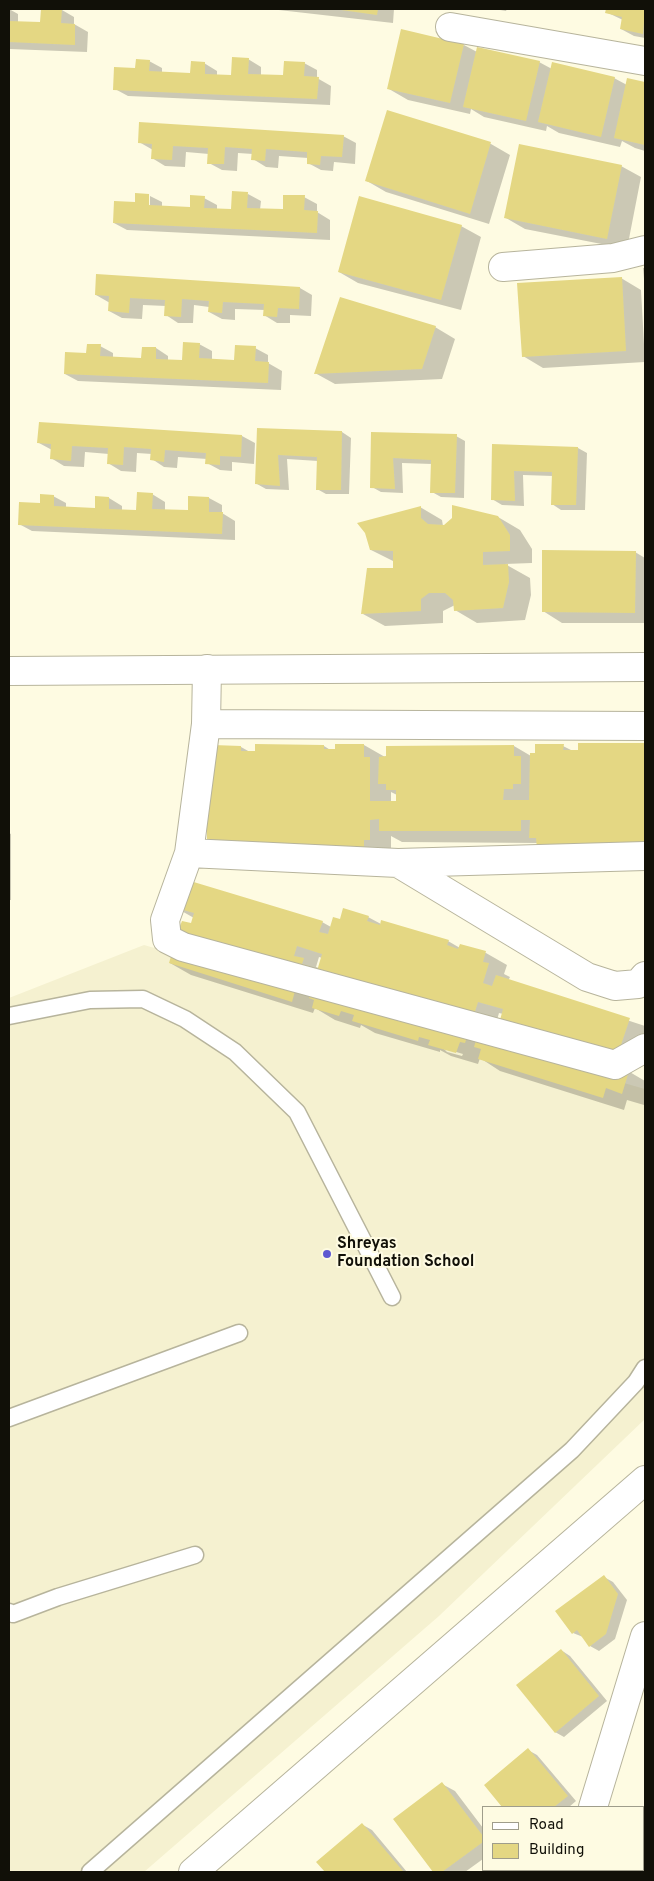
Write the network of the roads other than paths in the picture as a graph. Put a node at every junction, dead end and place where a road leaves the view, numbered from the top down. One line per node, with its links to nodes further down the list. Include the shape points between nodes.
1 (450, 27): 2 (street)
2 (645, 61)
3 (645, 250): 4 (street, via 614,258)
4 (503, 267)
5 (645, 667): 6 (street)
6 (207, 670): 7 (street); 8 (street)
7 (9, 671)
8 (206, 724): 9 (street); 10 (street)
9 (645, 726)
10 (188, 853): 12 (street); 15 (street, via 165,920 167,939 183,947 615,1065)
11 (645, 856): 12 (street)
12 (398, 863): 13 (street, via 586,978 615,986 638,984)
13 (645, 976)
14 (9, 1016): 16 (lane, via 90,1000 143,999 185,1020 236,1052 297,1112)
15 (645, 1048)
16 (392, 1297)
17 (239, 1333): 19 (lane)
18 (645, 1368): 25 (lane, via 636,1382 572,1450)
19 (9, 1418)
20 (645, 1480): 26 (street)
21 (195, 1555): 22 (lane)
22 (10, 1614)
23 (645, 1636): 24 (street)
24 (593, 1806)
25 (90, 1872)
26 (194, 1872)

